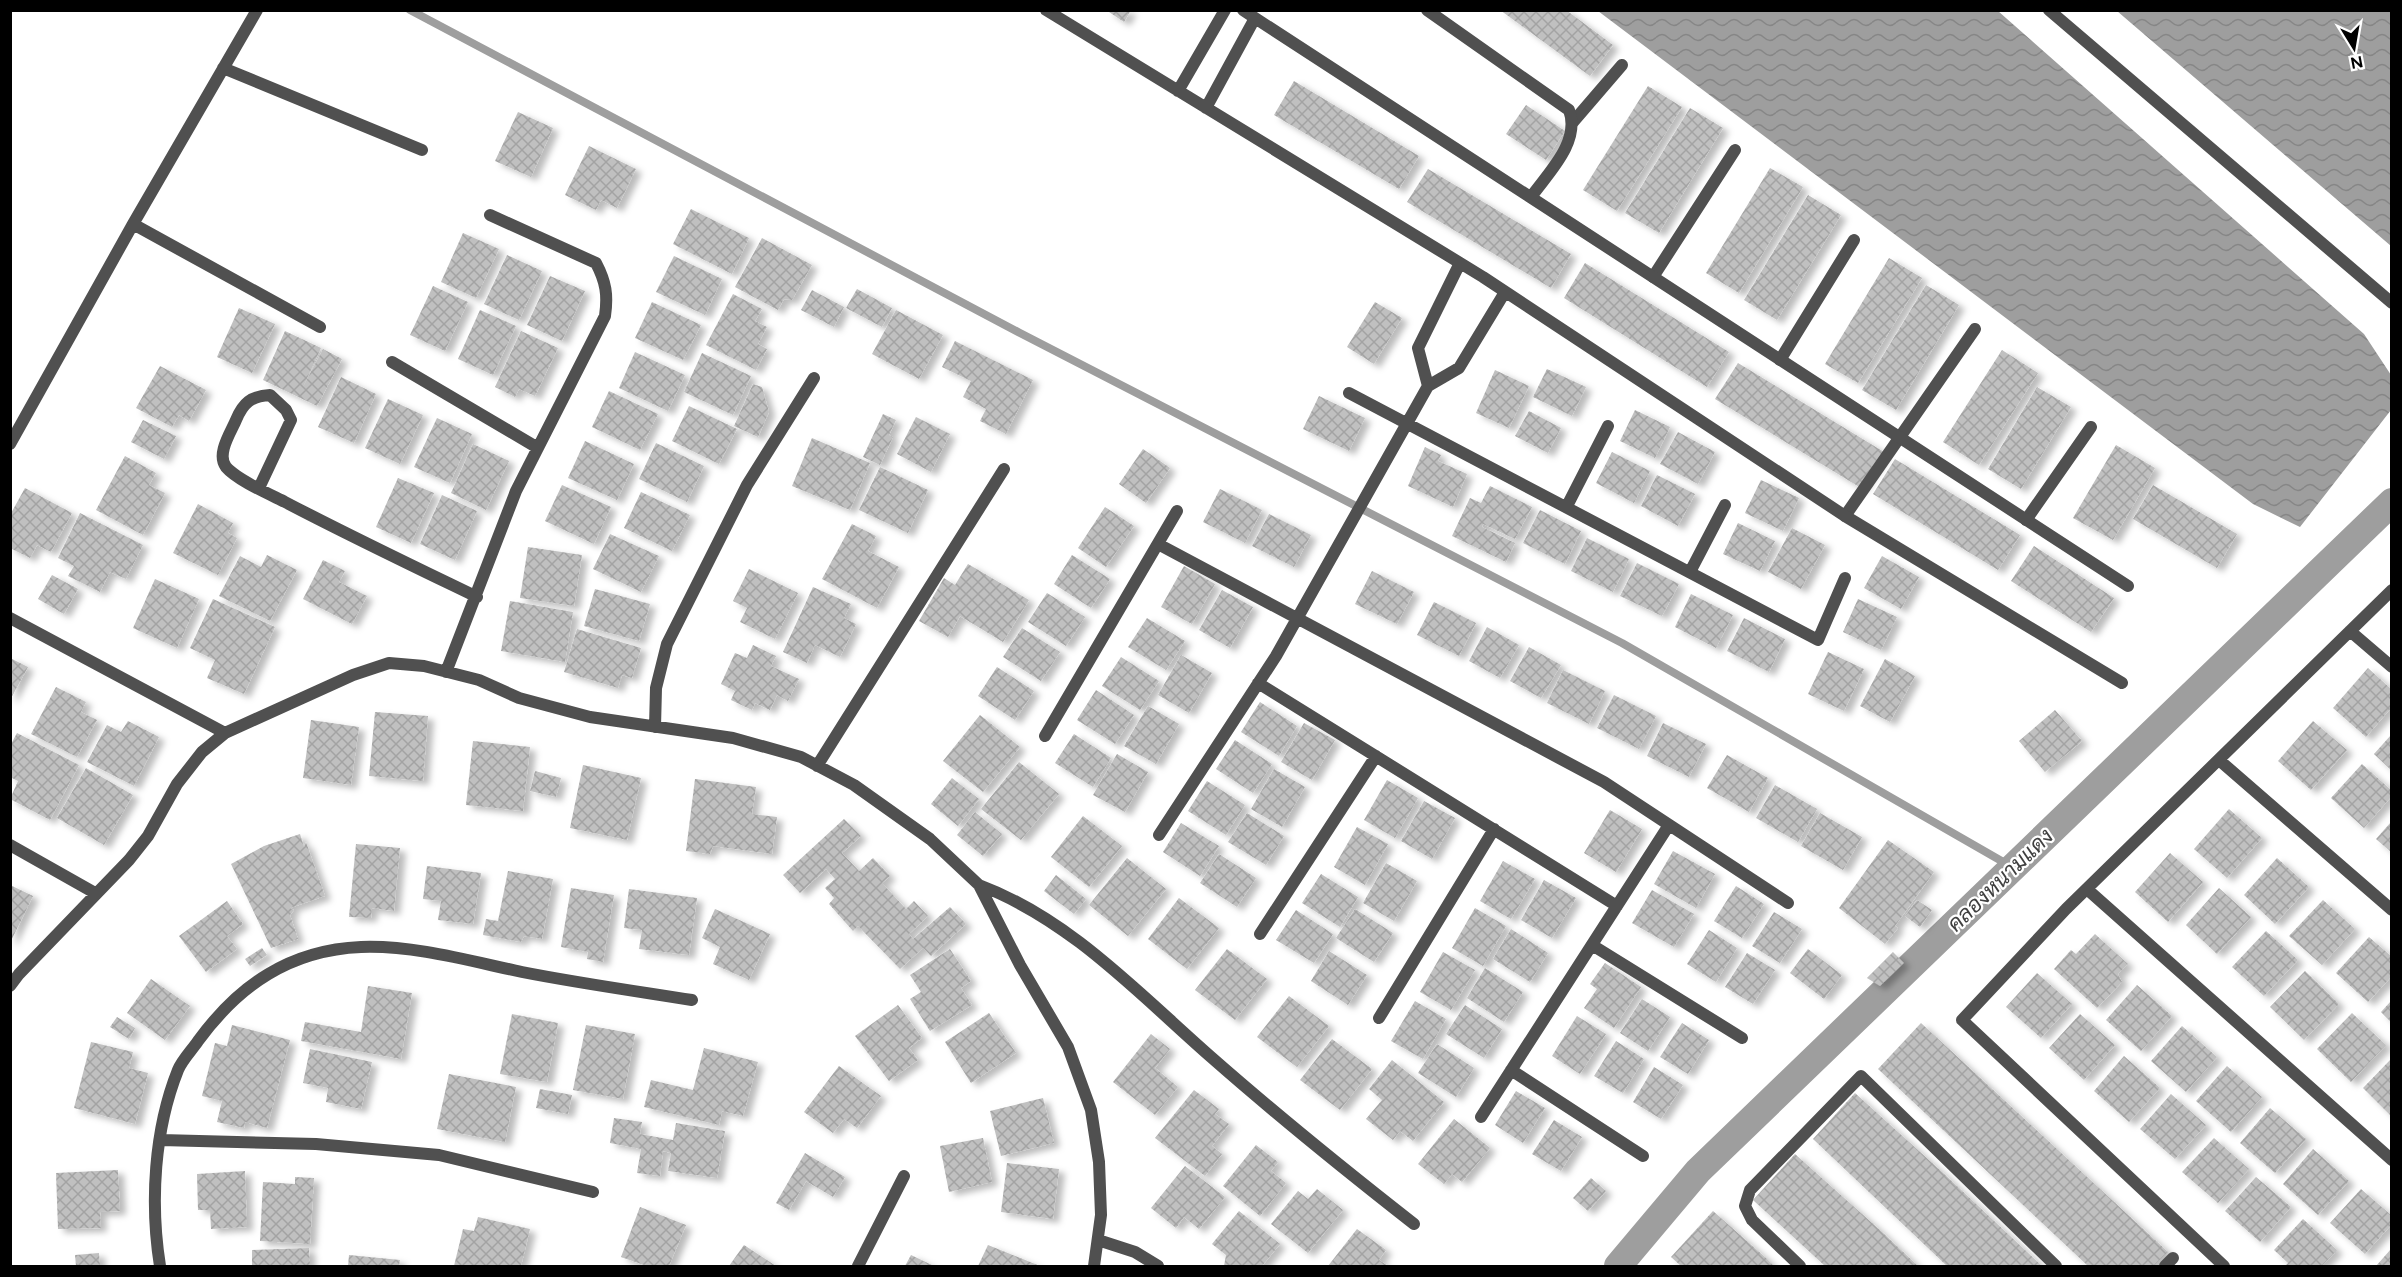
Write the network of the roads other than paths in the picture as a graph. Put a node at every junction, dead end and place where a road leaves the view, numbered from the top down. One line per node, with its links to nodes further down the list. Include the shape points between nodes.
1 (257, 10): 9 (street)
2 (1046, 10): 10 (street)
3 (1225, 10): 10 (street)
4 (1243, 10): 7 (street)
5 (1427, 10): 12 (street, via 1569,110)
6 (2049, 10): 22 (street)
7 (1255, 18): 11 (street); 15 (street)
8 (1622, 65): 12 (street)
9 (223, 68): 13 (street); 17 (street)
10 (1178, 91): 11 (street)
11 (1206, 108): 19 (street)
12 (1573, 122): 15 (street, via 1572,135 1562,153)
13 (422, 150)
14 (1735, 150): 20 (street)
15 (1531, 197): 20 (street)
16 (490, 215): 35 (street, via 596,263 607,288 606,316)
17 (133, 224): 23 (street); 34 (street)
18 (1854, 240): 25 (street)
19 (1460, 263): 21 (street); 28 (street, via 1418,348)
20 (1653, 277): 25 (street)
21 (1506, 292): 28 (street, via 1459,368); 41 (street)
22 (2391, 303)
23 (320, 327)
24 (1975, 329): 33 (street)
25 (1780, 360): 33 (street)
26 (392, 362): 35 (street)
27 (814, 378): 56 (street, via 747,485 668,644 656,688)
28 (1428, 386): 30 (street)
29 (1349, 393): 30 (street)
30 (1408, 422): 39 (street); 50 (street)
31 (1608, 426): 39 (street)
32 (2091, 427): 42 (street)
33 (1899, 437): 41 (street); 42 (street)
34 (10, 444)
35 (538, 448): 48 (street, via 516,491)
36 (1004, 469): 61 (street)
37 (259, 488): 37 (street, via 226,467 222,458 242,407 256,396 270,395 291,420); 48 (street)
38 (1725, 505): 44 (street)
39 (1567, 506): 44 (street)
40 (1177, 511): 43 (street)
41 (1845, 516): 54 (street)
42 (2026, 520): 46 (street)
43 (1158, 544): 50 (street); 58 (street)
44 (1690, 572): 45 (street, via 1818,640)
45 (1845, 578)
46 (2128, 586)
47 (2391, 590): 51 (street)
48 (477, 597): 53 (street)
49 (10, 618): 57 (street)
50 (1298, 618): 55 (street); 62 (street, via 1604,782)
51 (2350, 631): 52 (street); 60 (street)
52 (2391, 667)
53 (446, 672): 56 (street, via 568,712); 57 (street, via 389,663 353,675)
54 (2122, 682)
55 (1258, 683): 59 (street); 64 (street)
56 (655, 727): 61 (street, via 733,738 801,757)
57 (225, 733): 68 (street, via 202,752 177,784 148,836)
58 (1046, 736)
59 (1376, 756): 63 (street); 72 (street)
60 (2219, 760): 67 (street); 71 (street)
61 (817, 766): 66 (street, via 854,785 930,838)
62 (1669, 825): 69 (street); 70 (street)
63 (1494, 830): 70 (street); 76 (street)
64 (1159, 836)
65 (10, 845): 68 (street)
66 (979, 885): 85 (street, via 1024,905 1081,942 1316,1147); 86 (street, via 1068,1047 1091,1110 1099,1162)
67 (2088, 890): 82 (street); 93 (street, via 1962,1020)
68 (95, 893): 74 (street)
69 (1788, 903)
70 (1617, 906): 73 (street)
71 (2391, 910)
72 (1260, 934)
73 (1592, 945): 77 (street); 78 (street)
74 (10, 986)
75 (692, 1000): 80 (street, via 404,950 337,950 296,961 259,979 233,998 178,1067)
76 (1380, 1018)
77 (1742, 1038)
78 (1511, 1070): 79 (street); 81 (street)
79 (1481, 1117)
80 (161, 1140): 84 (street, via 316,1144 439,1155); 87 (street, via 155,1192)
81 (1643, 1156)
82 (2391, 1160)
83 (904, 1176): 88 (street)
84 (593, 1192)
85 (1414, 1224)
86 (1098, 1240): 89 (street); 90 (street, via 1135,1252)
87 (160, 1266)
88 (858, 1266)
89 (1094, 1266)
90 (1158, 1266)
91 (1800, 1266): 92 (street, via 1752,1220 1745,1206 1750,1190 1861,1076)
92 (2056, 1266)
93 (2224, 1266)

